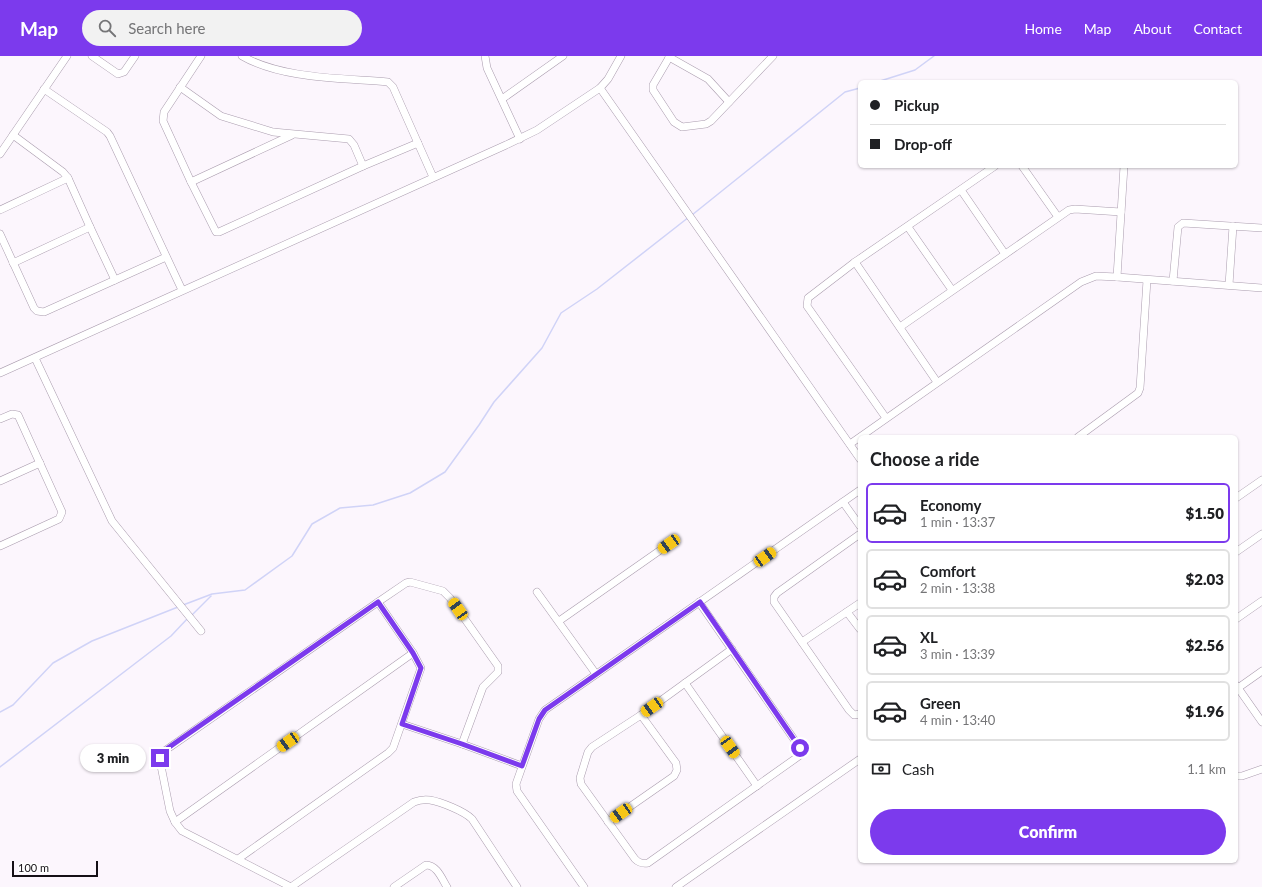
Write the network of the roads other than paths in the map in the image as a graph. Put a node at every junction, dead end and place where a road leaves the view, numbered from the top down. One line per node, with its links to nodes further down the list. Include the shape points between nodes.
1 (67, 56): 13 (street)
2 (92, 56): 3 (street, via 118,74 124,72)
3 (135, 56)
4 (201, 56): 11 (street)
5 (242, 56): 19 (street, via 264,66 293,74 388,82 393,86)
6 (485, 56): 14 (street, via 487,68)
7 (621, 56): 12 (street)
8 (669, 56): 15 (street, via 708,79); 15 (street, via 653,85 653,90 678,125 682,127 708,123)
9 (561, 57): 14 (street)
10 (769, 57): 15 (street)
11 (180, 87): 16 (street, via 224,117 273,132); 27 (street, via 164,112 163,121)
12 (600, 88): 18 (street); 58 (street)
13 (44, 89): 17 (street); 38 (street, via 110,136)
14 (502, 99): 18 (street)
15 (729, 102)
16 (294, 134): 21 (street, via 349,139); 27 (street)
17 (13, 135): 20 (street); 26 (street, via 59,167)
18 (520, 139): 25 (street)
19 (418, 143): 21 (street); 25 (street)
20 (0, 154)
21 (363, 166): 27 (street, via 219,232 215,230)
22 (992, 168): 28 (street)
23 (1023, 168): 31 (street)
24 (1124, 168): 30 (street)
25 (433, 177): 47 (street)
26 (68, 178): 29 (street); 34 (street)
27 (190, 182)
28 (961, 190): 33 (street); 37 (street)
29 (0, 210)
30 (1121, 212): 31 (street, via 1075,209); 41 (street)
31 (1058, 217): 37 (street)
32 (1233, 226): 35 (street); 44 (street, via 1183,222 1180,224); 45 (street)
33 (908, 227): 39 (street); 48 (street)
34 (90, 228): 40 (street); 42 (street)
35 (1262, 228)
36 (0, 234): 40 (street)
37 (1005, 254): 48 (street)
38 (166, 257): 42 (street); 47 (street)
39 (855, 262): 49 (street); 53 (street, via 808,298 807,306)
40 (13, 263): 42 (street, via 37,311 44,312)
41 (1117, 276): 43 (street); 52 (street, via 1096,276 1081,282)
42 (115, 280)
43 (1147, 280): 44 (street); 56 (street, via 1138,393)
44 (1173, 281): 45 (street)
45 (1229, 285): 46 (street)
46 (1262, 288)
47 (182, 290): 50 (street)
48 (952, 290): 49 (street)
49 (900, 327): 52 (street)
50 (35, 358): 51 (street); 81 (street, via 112,521)
51 (0, 373)
52 (938, 382): 53 (street)
53 (886, 418): 55 (street)
54 (0, 419): 60 (street, via 12,414 18,415)
55 (862, 435)
56 (1081, 435)
57 (858, 438): 58 (street)
58 (850, 444): 59 (street)
59 (858, 456)
60 (40, 463): 62 (street); 70 (street, via 61,510 61,517)
61 (1262, 480): 64 (street)
62 (0, 481)
63 (858, 491): 65 (street)
64 (1238, 497)
65 (843, 502): 66 (street); 74 (street)
66 (858, 523)
67 (1262, 534): 71 (street)
68 (858, 535): 82 (street, via 776,593 774,602)
69 (669, 544): 79 (street)
70 (0, 546)
71 (1238, 551)
72 (537, 592): 79 (street)
73 (378, 602): 84 (street); 94 (street, via 410,582 443,591 498,666 498,672 483,687); 100 (street, via 163,752 160,761 170,811)
74 (700, 602): 83 (street); 86 (street)
75 (858, 604): 77 (street)
76 (1261, 605): 78 (street)
77 (847, 612): 80 (street); 82 (street)
78 (1238, 618)
79 (558, 621): 86 (street)
80 (858, 626)
81 (202, 631)
82 (802, 642): 91 (street, via 849,710 854,715)
83 (732, 650): 87 (street); 99 (street, via 801,751 799,756)
84 (413, 653): 93 (street, via 421,668); 100 (street)
85 (1262, 671): 88 (street)
86 (596, 674): 96 (street, via 542,714)
87 (685, 683): 90 (street); 99 (street)
88 (1238, 686)
89 (1238, 688): 92 (street)
90 (641, 714): 101 (street, via 592,747 580,778 581,784); 101 (street, via 676,763 677,770 674,776)
91 (858, 714)
92 (1262, 720)
93 (402, 724): 94 (street); 102 (street, via 393,748 388,753)
94 (462, 744): 96 (street)
95 (858, 760): 108 (street)
96 (522, 766): 107 (street, via 516,784 517,791)
97 (1262, 769): 98 (street)
98 (1238, 776)
99 (757, 786): 101 (street, via 648,863 643,864 635,859)
100 (175, 822): 102 (street, via 182,831)
101 (608, 822)
102 (238, 859): 103 (street)
103 (291, 887): 106 (street, via 414,802 421,800 430,800 466,813)
104 (394, 887): 105 (street, via 426,865 430,865)
105 (447, 887)
106 (517, 887)
107 (584, 887)
108 (676, 887)

